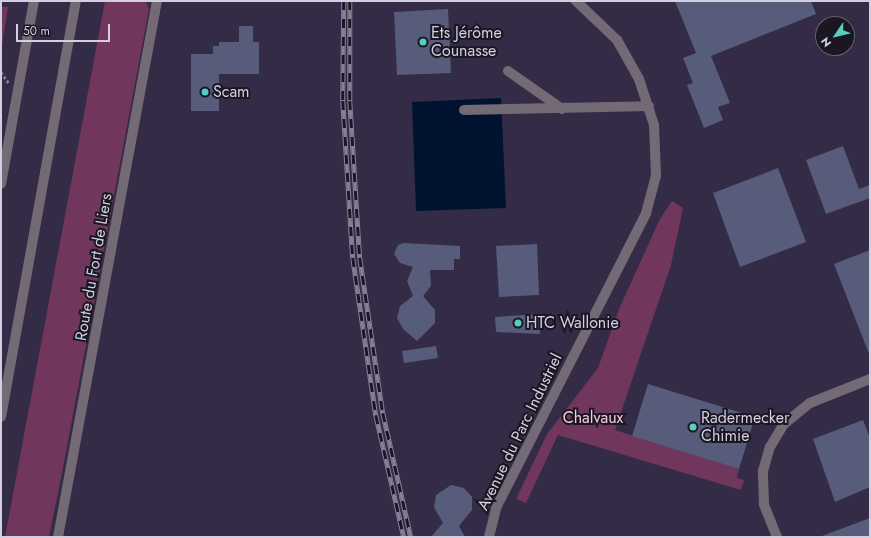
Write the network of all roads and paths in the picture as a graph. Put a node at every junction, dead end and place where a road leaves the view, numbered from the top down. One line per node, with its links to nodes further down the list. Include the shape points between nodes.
1 (34, 1): 9 (street)
2 (76, 1): 11 (street)
3 (157, 1): 12 (street, Route du Fort de Liers)
4 (576, 1): 6 (street, Avenue du Parc Industriel, via 617,40)
5 (508, 71): 7 (street)
6 (649, 106): 7 (street); 13 (street, Avenue du Parc Industriel, via 654,124 656,176 646,213 497,506)
7 (562, 109): 8 (street)
8 (464, 110)
9 (1, 184)
10 (870, 379): 14 (street, via 810,403 784,424 770,447 763,471 764,504)
11 (1, 417)
12 (58, 537)
13 (489, 537)
14 (777, 537)

